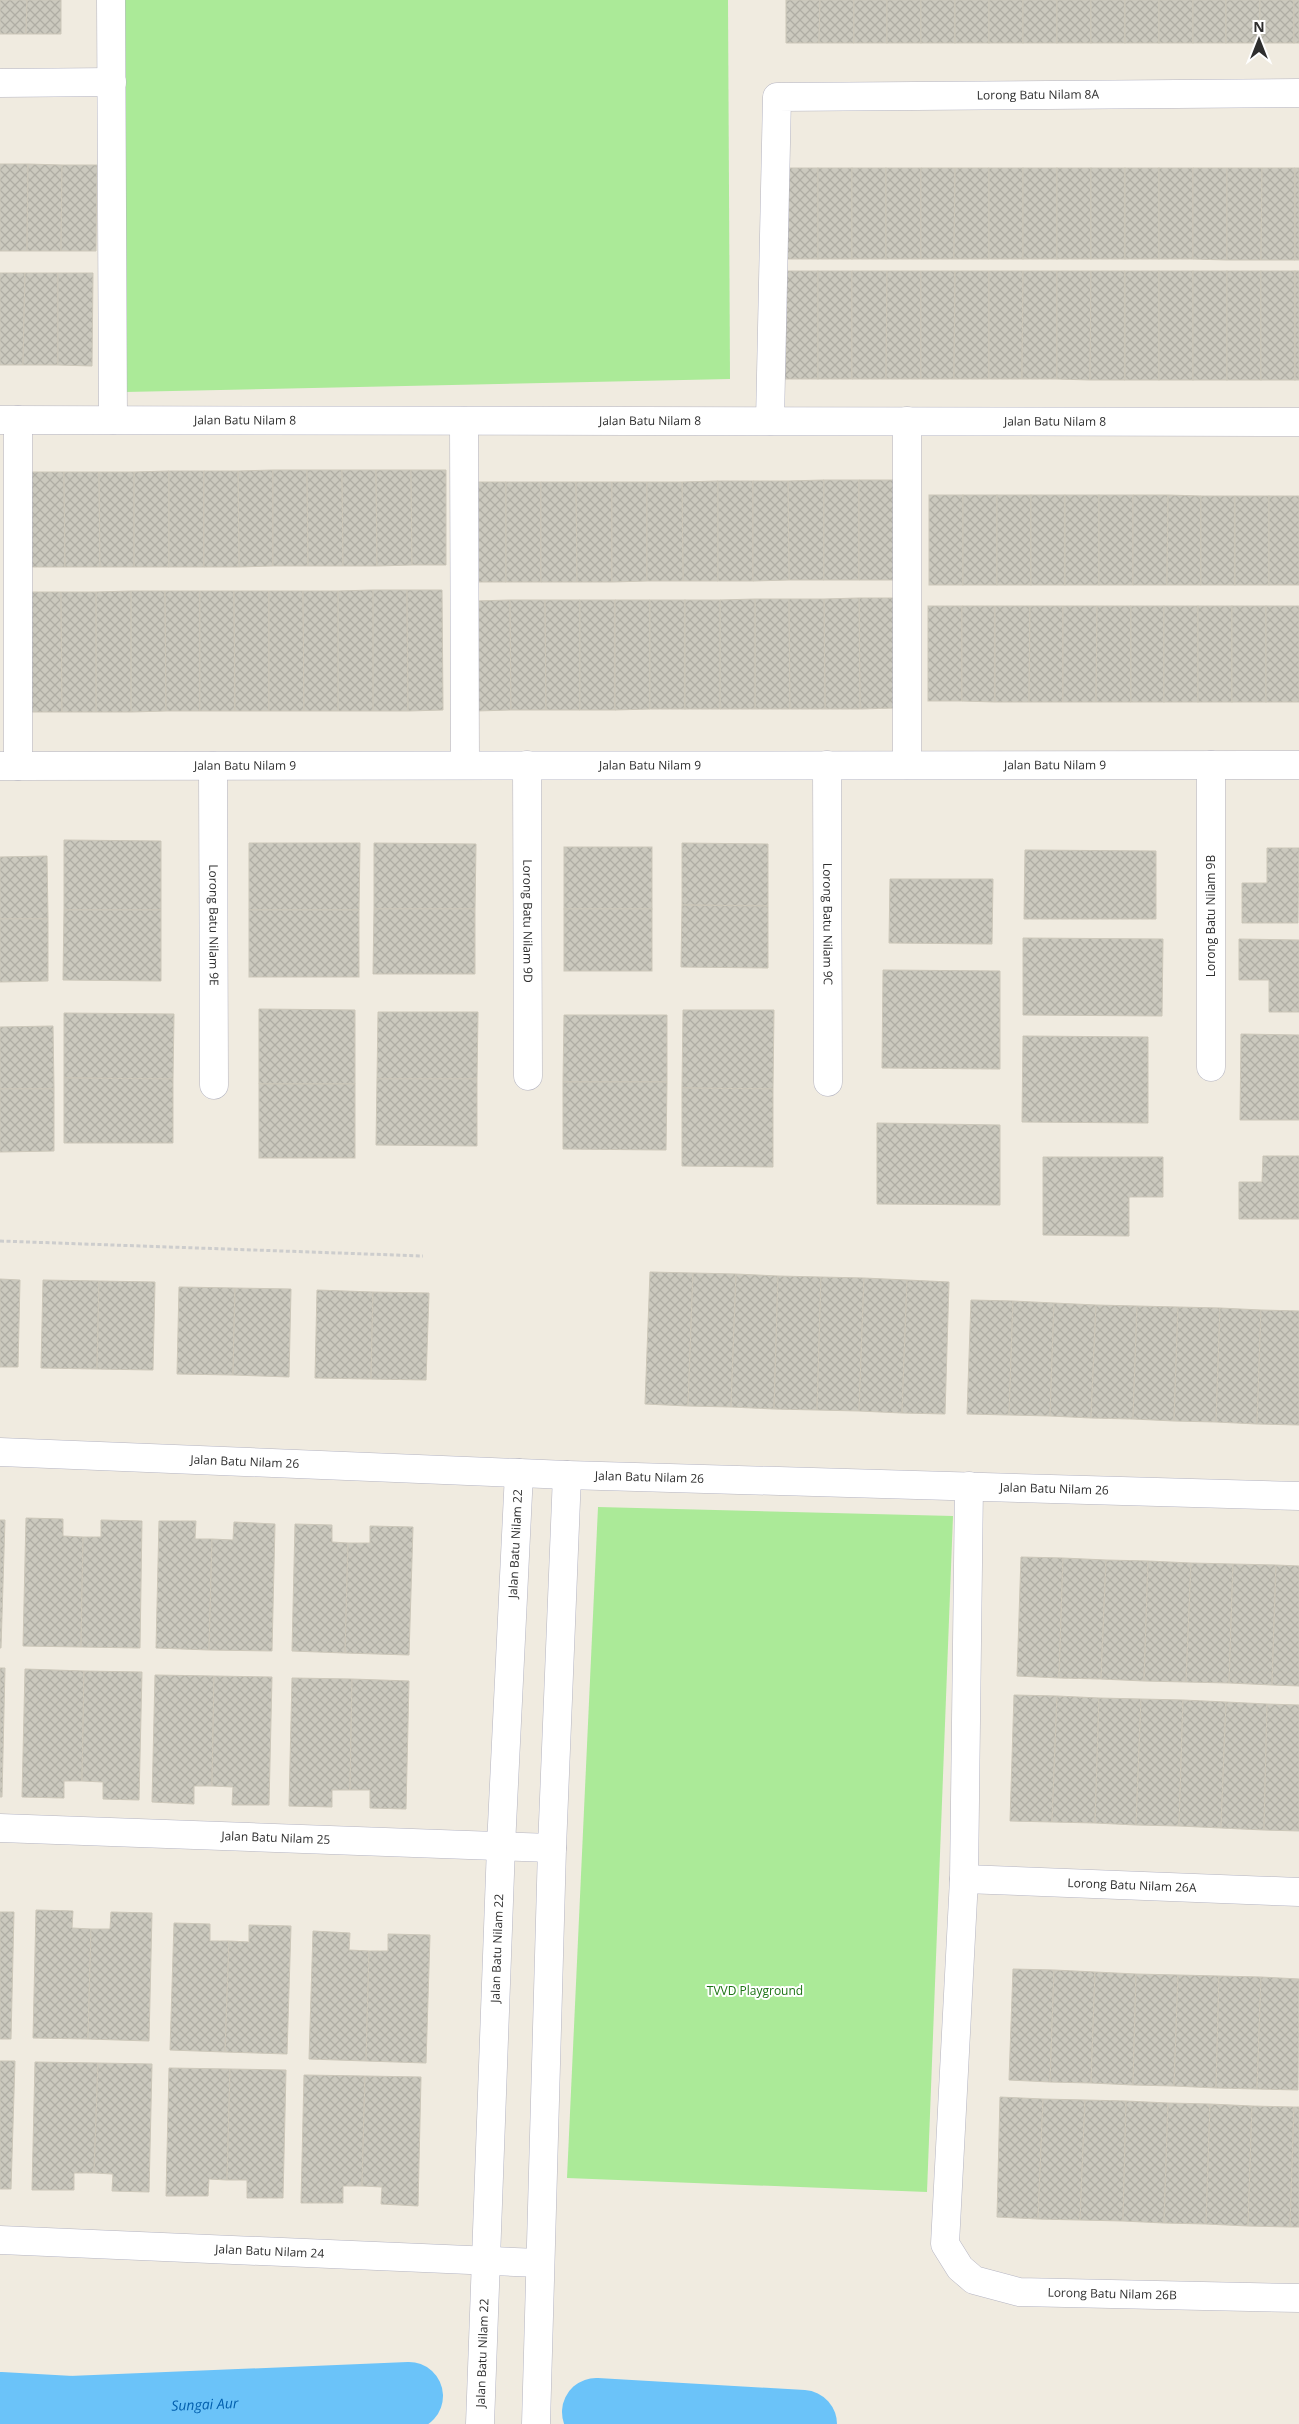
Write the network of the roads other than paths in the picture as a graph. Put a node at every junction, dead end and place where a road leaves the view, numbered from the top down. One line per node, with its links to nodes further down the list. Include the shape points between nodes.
1 (111, 0): 2 (street)
2 (112, 82): 3 (street); 6 (street)
3 (0, 83)
4 (1299, 93): 8 (street, Lorong Batu Nilam 8A, via 777,97)
5 (9, 420): 6 (street, Jalan Batu Nilam 8); 17 (street)
6 (112, 420): 7 (street, Jalan Batu Nilam 8)
7 (464, 421): 8 (street, Jalan Batu Nilam 8); 11 (street)
8 (770, 421): 9 (street, Jalan Batu Nilam 8)
9 (907, 421): 10 (street, Jalan Batu Nilam 8); 14 (street)
10 (1299, 422)
11 (465, 765): 12 (street, Jalan Batu Nilam 9); 18 (street, Jalan Batu Nilam 9)
12 (527, 765): 13 (street, Jalan Batu Nilam 9); 20 (street, Lorong Batu Nilam 9D)
13 (827, 765): 14 (street, Jalan Batu Nilam 9); 21 (street, Lorong Batu Nilam 9C)
14 (907, 765): 15 (street, Jalan Batu Nilam 9)
15 (1211, 765): 16 (street, Jalan Batu Nilam 9); 19 (street, Lorong Batu Nilam 9B)
16 (1299, 765)
17 (9, 766): 18 (street, Jalan Batu Nilam 9)
18 (213, 766): 22 (street, Lorong Batu Nilam 9E)
19 (1211, 1068)
20 (528, 1076)
21 (828, 1082)
22 (214, 1085)
23 (0, 1452): 24 (street, Jalan Batu Nilam 26)
24 (519, 1473): 25 (street, Jalan Batu Nilam 26); 29 (street, Jalan Batu Nilam 22)
25 (567, 1475): 26 (street, Jalan Batu Nilam 26); 30 (street)
26 (968, 1486): 27 (street, Jalan Batu Nilam 26); 31 (street)
27 (1299, 1496)
28 (0, 1828): 29 (street, Jalan Batu Nilam 25)
29 (501, 1846): 30 (street, Jalan Batu Nilam 25); 34 (street, Jalan Batu Nilam 22)
30 (552, 1848): 35 (street)
31 (964, 1879): 32 (street, Lorong Batu Nilam 26A); 36 (street, Lorong Batu Nilam 26B, via 946,2244 960,2268 974,2280 1019,2292)
32 (1299, 1892)
33 (0, 2240): 34 (street, Jalan Batu Nilam 24)
34 (485, 2263): 35 (street, Jalan Batu Nilam 24); 37 (street, Jalan Batu Nilam 22)
35 (539, 2263): 38 (street)
36 (1299, 2298)
37 (480, 2424)
38 (536, 2424)

